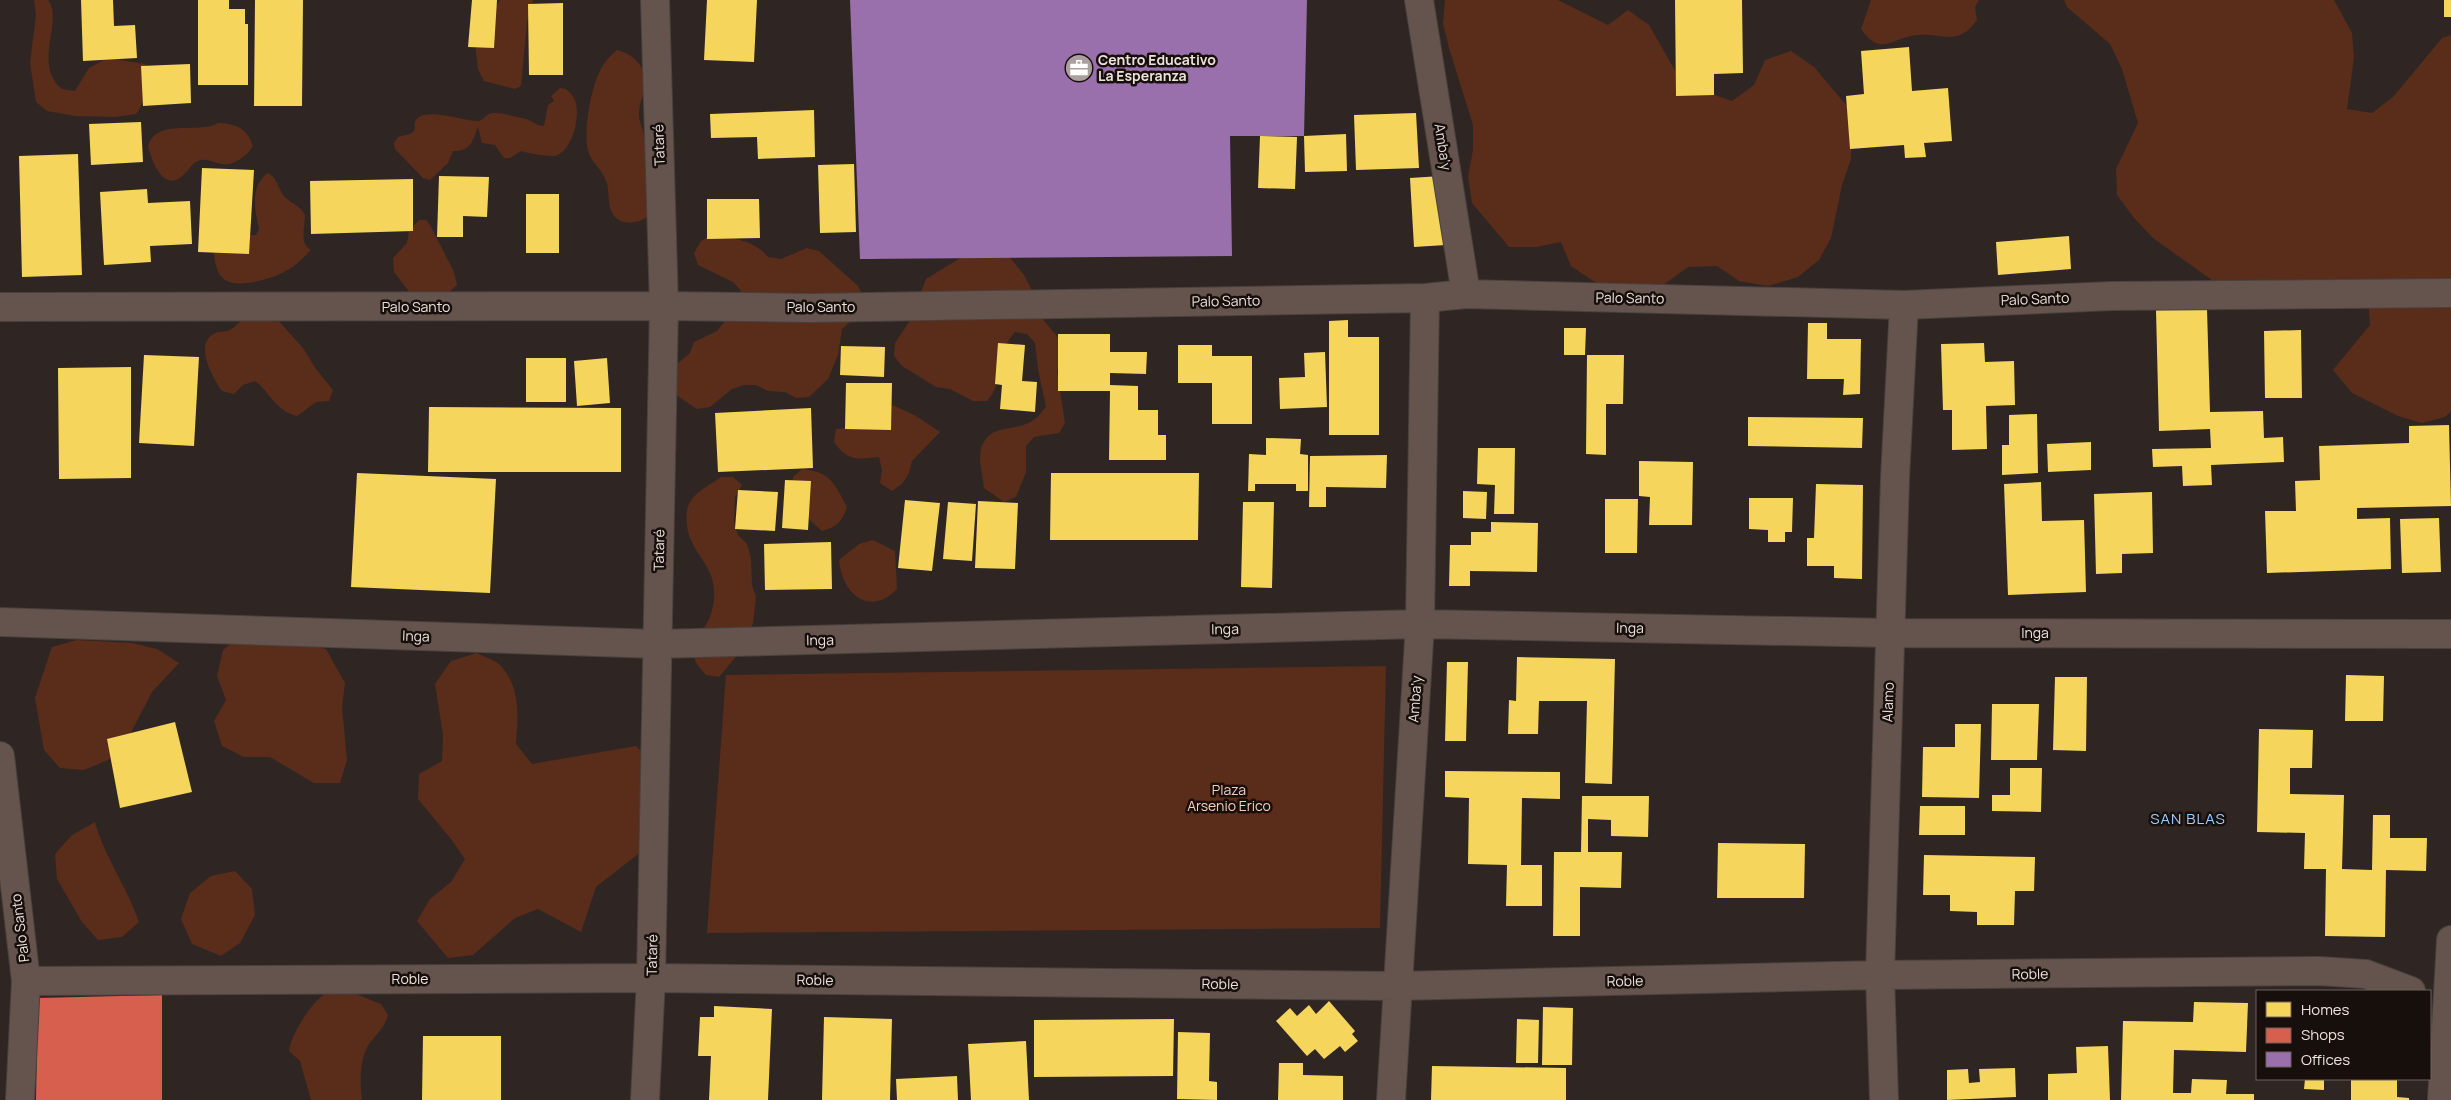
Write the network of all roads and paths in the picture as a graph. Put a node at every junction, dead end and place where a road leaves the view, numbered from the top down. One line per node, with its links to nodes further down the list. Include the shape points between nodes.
1 (656, 0): 7 (street, Tataré)
2 (1419, 0): 4 (street, Amba'y)
3 (2451, 293): 6 (street, Palo Santo, via 2112,296)
4 (1466, 294): 5 (street, Palo Santo); 6 (street, Palo Santo)
5 (1425, 298): 7 (street, Palo Santo, via 810,308); 10 (street, Amba'y)
6 (1904, 305): 11 (street, Alamo)
7 (664, 306): 8 (street, Palo Santo); 13 (street, Tataré)
8 (0, 307)
9 (0, 622): 13 (street, Inga)
10 (1420, 624): 11 (street, Inga); 13 (street, Inga); 19 (street, Amba'y)
11 (1890, 633): 12 (street, Inga); 16 (street, Alamo)
12 (2451, 634)
13 (657, 644): 17 (street, Tataré)
14 (0, 756): 18 (street, Palo Santo)
15 (2451, 940): 21 (street)
16 (1880, 975): 19 (street, Roble); 20 (street, Roble, via 2319,971 2366,974); 25 (street, Alamo)
17 (651, 978): 18 (street, Roble); 19 (street, Roble); 23 (street, Tataré)
18 (26, 981): 22 (street, Palo Santo)
19 (1397, 986): 24 (street, Amba'y)
20 (2408, 990)
21 (2442, 1018): 26 (street)
22 (20, 1100)
23 (645, 1100)
24 (1391, 1100)
25 (1884, 1100)
26 (2442, 1100)

